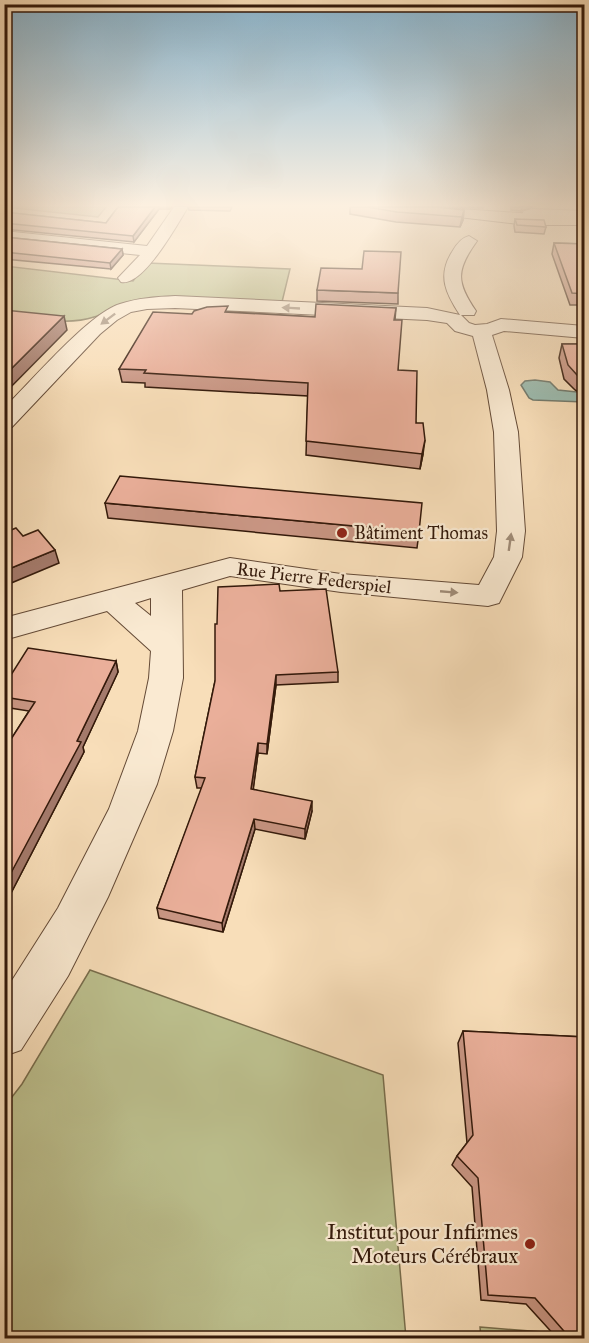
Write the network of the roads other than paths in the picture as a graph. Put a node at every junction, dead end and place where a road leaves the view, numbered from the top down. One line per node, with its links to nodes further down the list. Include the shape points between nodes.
1 (135, 270): 3 (street)
2 (451, 270): 4 (street, via 455,297)
3 (127, 278)
4 (476, 321): 5 (street); 6 (street, one-way to 6, via 427,314 147,303 125,308 93,330); 7 (street, Rue Pierre Federspiel, one-way to 4, via 230,567 488,596 508,557 511,531 506,432 498,390)
5 (585, 332)
6 (4, 422)
7 (167, 586): 8 (street, Rue Pierre Federspiel); 10 (street)
8 (114, 601): 9 (street, Rue Pierre Federspiel); 10 (street)
9 (4, 629)
10 (166, 646): 11 (street, via 166,676 152,736 114,842 66,937)
11 (4, 1033)

